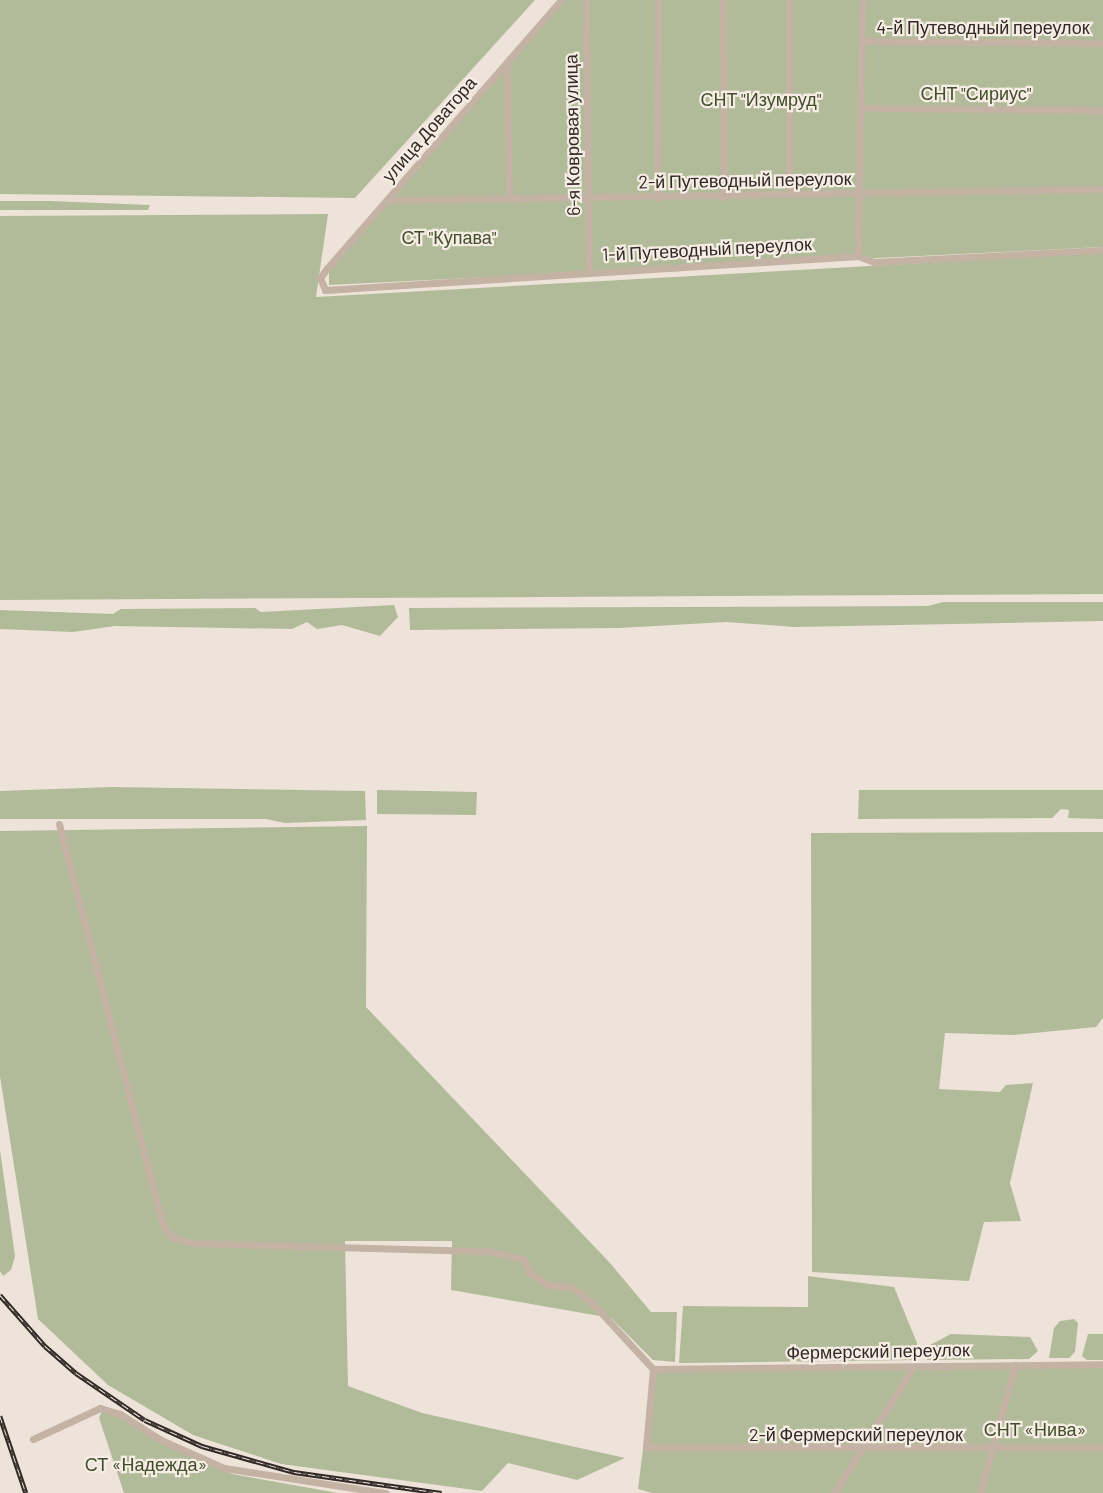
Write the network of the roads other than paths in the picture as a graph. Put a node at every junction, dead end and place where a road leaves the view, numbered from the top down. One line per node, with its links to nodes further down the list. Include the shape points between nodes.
1 (561, 0): 9 (street, улица Доватора)
2 (586, 0): 16 (street, 6-я Ковровая улица)
3 (658, 0): 18 (street)
4 (723, 0): 17 (street)
5 (789, 0): 14 (street)
6 (862, 0): 7 (street)
7 (862, 41): 8 (street, 4-й Путеводный переулок); 10 (street)
8 (1103, 43)
9 (507, 63): 15 (street); 19 (street, улица Доватора)
10 (862, 108): 11 (street); 13 (street)
11 (1103, 110)
12 (1103, 189): 13 (street, 2-й Путеводный переулок)
13 (860, 192): 14 (street, 2-й Путеводный переулок); 21 (street)
14 (789, 194): 17 (street, 2-й Путеводный переулок)
15 (509, 196): 16 (street, 2-й Путеводный переулок); 19 (street, 2-й Путеводный переулок)
16 (588, 196): 18 (street, 2-й Путеводный переулок); 22 (street, 6-я Ковровая улица)
17 (724, 197): 18 (street, 2-й Путеводный переулок)
18 (657, 198)
19 (388, 200): 23 (street, улица Доватора)
20 (1103, 250): 21 (street, 1-й Путеводный переулок, via 874,262)
21 (858, 255): 22 (street, 1-й Путеводный переулок)
22 (589, 270): 23 (street, 1-й Путеводный переулок, via 330,291 322,286)
23 (320, 278)
24 (59, 824): 28 (street, via 162,1224 171,1237 193,1243 488,1251 524,1259 529,1272 547,1285 572,1287 593,1304)
25 (1103, 1364): 26 (street, Фермерский переулок)
26 (1015, 1365): 27 (street, Фермерский переулок); 32 (street)
27 (914, 1366): 28 (street, Фермерский переулок); 31 (street)
28 (653, 1369): 31 (street, 2-й Фермерский переулок, via 646,1447)
29 (33, 1439): 33 (street, via 100,1408 120,1414 161,1440 224,1468)
30 (1103, 1447): 32 (street, 2-й Фермерский переулок)
31 (861, 1450): 32 (street, 2-й Фермерский переулок); 34 (street)
32 (992, 1450): 35 (street)
33 (386, 1493)
34 (834, 1493)
35 (980, 1493)

